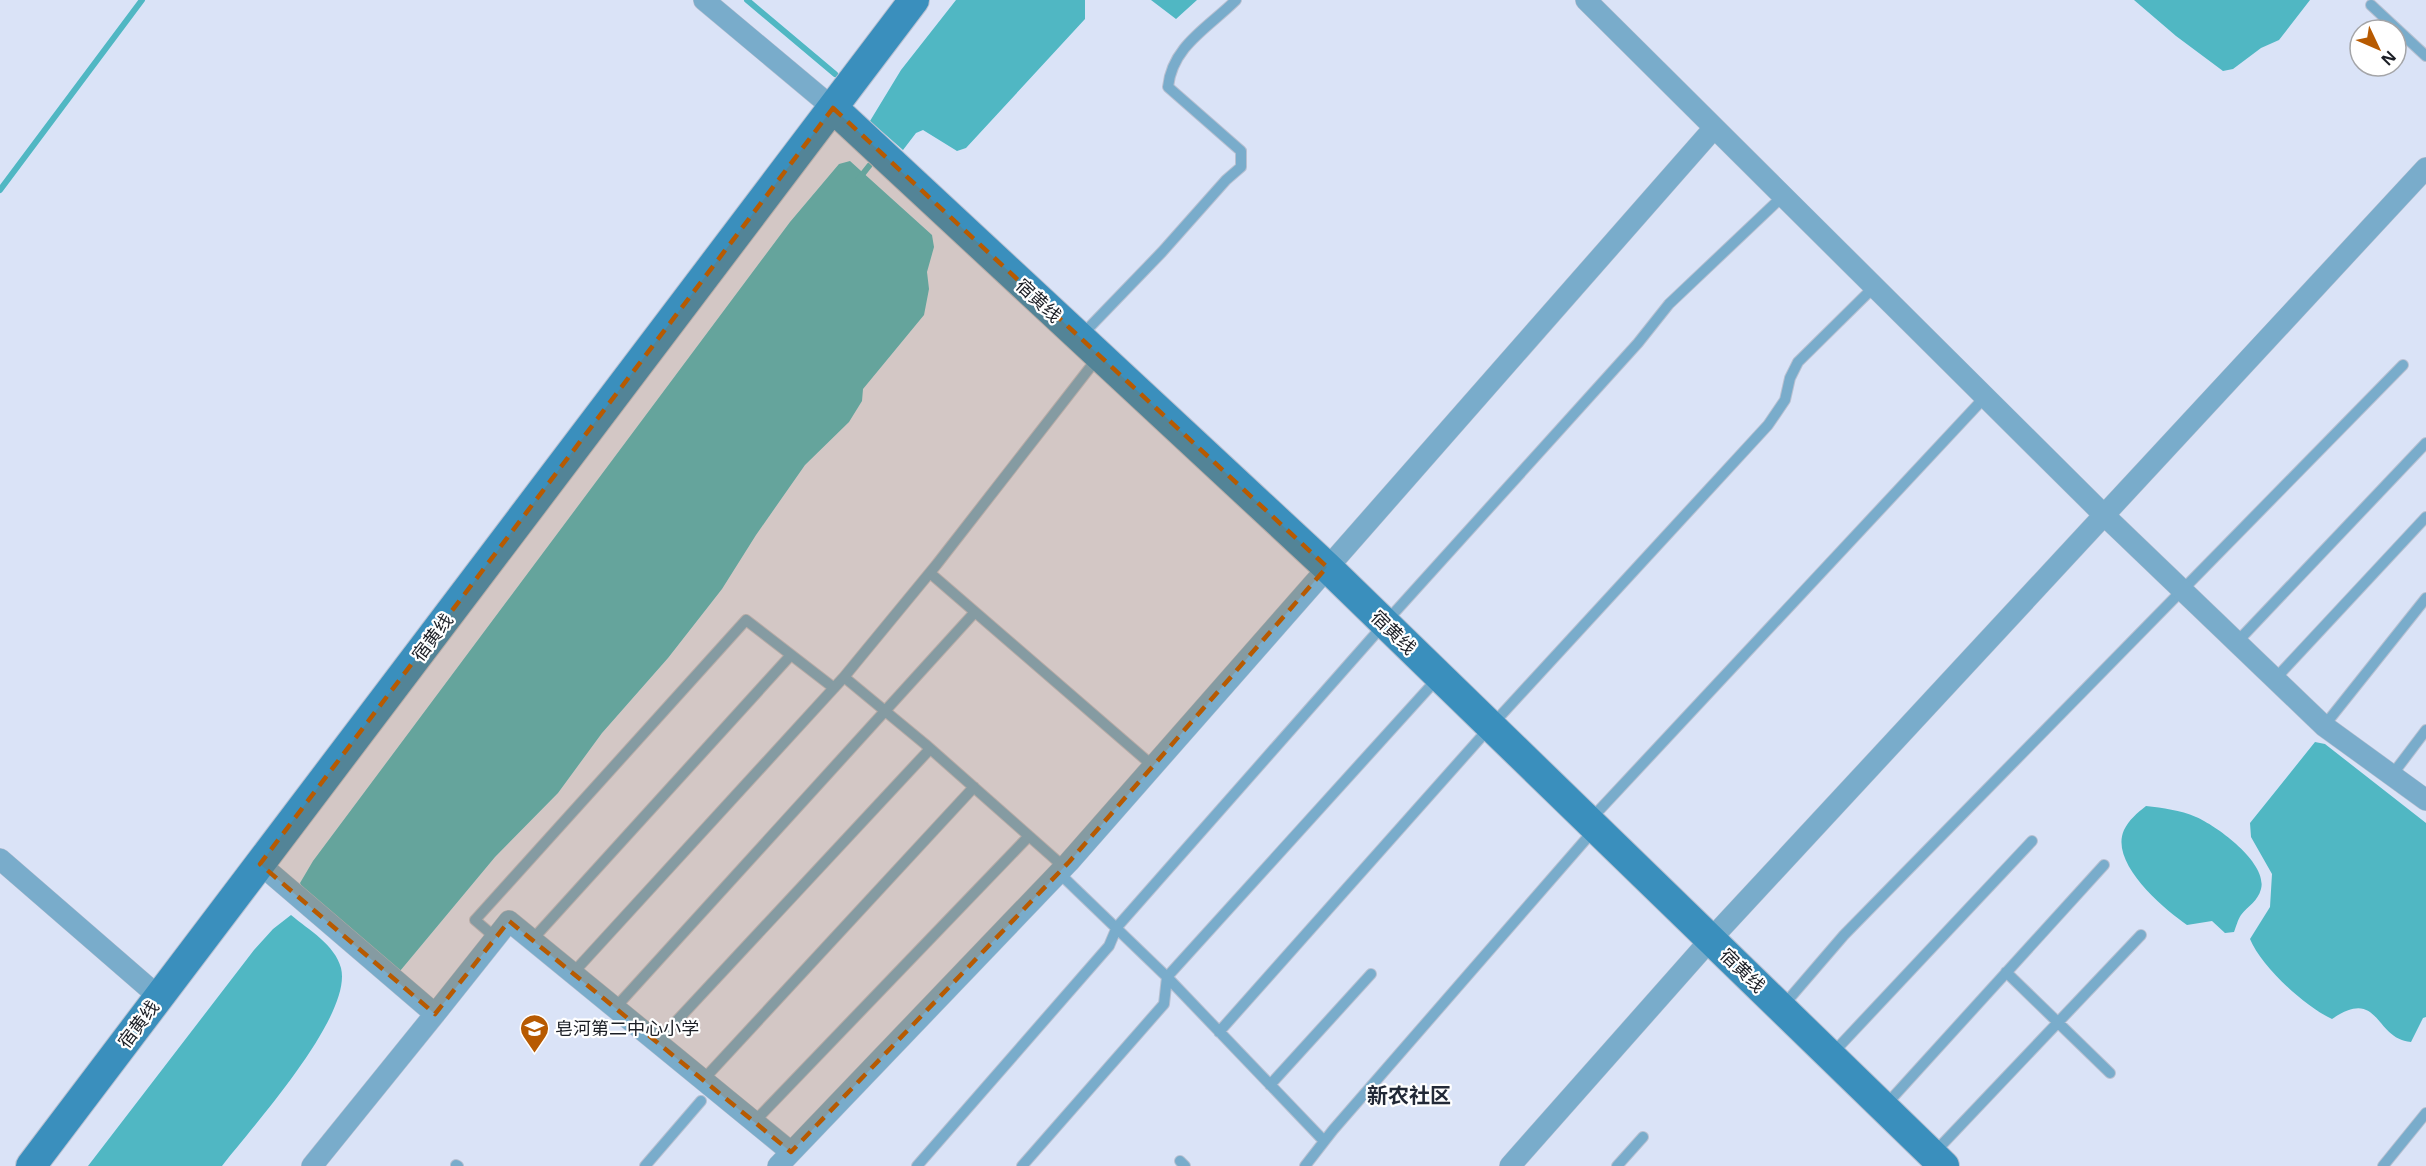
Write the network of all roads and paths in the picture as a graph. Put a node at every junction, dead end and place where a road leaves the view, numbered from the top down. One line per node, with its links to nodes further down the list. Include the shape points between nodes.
1 (704, 0): 7 (street)
2 (914, 0): 7 (main road, 宿黄线)
3 (1236, 0): 12 (lane, via 1183,48 1170,70 1168,87 1241,151 1241,167 1162,252)
4 (1586, 0): 8 (street)
5 (2371, 5): 6 (lane)
6 (2426, 56)
7 (832, 108): 12 (main road, 宿黄线); 43 (main road, 宿黄线)
8 (1714, 128): 10 (street); 18 (street)
9 (2426, 168): 16 (street)
10 (1783, 196): 11 (street); 23 (lane, via 1669,303 1638,343)
11 (1874, 287): 14 (street); 31 (lane, via 1798,362 1785,400 1768,425)
12 (1089, 347): 18 (main road, 宿黄线); 19 (lane)
13 (2403, 365): 20 (lane)
14 (1985, 397): 16 (street); 39 (lane)
15 (2426, 443): 24 (lane)
16 (2104, 515): 20 (street); 49 (street)
17 (2426, 517): 28 (lane)
18 (1327, 567): 23 (main road, 宿黄线); 35 (street)
19 (930, 573): 22 (lane); 27 (lane)
20 (2181, 589): 24 (street); 56 (lane, via 1844,935)
21 (2426, 598): 32 (lane)
22 (975, 612): 30 (lane); 35 (lane)
23 (1385, 623): 26 (main road, 宿黄线); 46 (lane)
24 (2237, 642): 28 (street)
25 (791, 655): 29 (lane); 48 (lane, via 746,620 476,920); 50 (lane)
26 (1440, 676): 31 (main road, 宿黄线); 54 (lane)
27 (844, 677): 29 (lane); 30 (lane)
28 (2275, 679): 32 (street)
29 (834, 688): 52 (lane)
30 (885, 711): 34 (lane); 57 (lane)
31 (1491, 726): 39 (main road, 宿黄线); 60 (lane)
32 (2324, 726): 36 (street)
33 (2426, 730): 36 (lane)
34 (930, 749): 37 (lane); 61 (lane)
35 (1153, 765): 45 (street)
36 (2392, 775): 38 (street)
37 (974, 787): 40 (lane); 64 (lane)
38 (2426, 800)
39 (1593, 824): 49 (main road, 宿黄线); 71 (lane)
40 (1029, 836): 45 (lane); 69 (lane)
41 (2032, 841): 62 (lane)
42 (0, 859): 55 (street)
43 (260, 864): 55 (main road, 宿黄线); 58 (street)
44 (2104, 865): 51 (lane)
45 (1061, 869): 46 (lane); 72 (street)
46 (1117, 927): 54 (lane); 77 (lane, via 1109,946)
47 (2141, 935): 59 (lane)
48 (496, 938): 50 (street, via 509,921); 58 (street)
49 (1711, 939): 56 (main road, 宿黄线); 80 (street)
50 (532, 940): 52 (street)
51 (2006, 972): 59 (lane); 67 (lane)
52 (573, 973): 57 (street)
53 (1371, 974): 65 (lane)
54 (1167, 977): 60 (lane); 78 (lane, via 1164,1004)
55 (159, 997): 74 (main road, 宿黄线)
56 (1781, 1007): 62 (main road, 宿黄线)
57 (615, 1008): 61 (street)
58 (435, 1014): 75 (street)
59 (2058, 1023): 63 (lane); 73 (lane)
60 (1219, 1032): 65 (lane)
61 (657, 1042): 64 (street)
62 (1831, 1055): 67 (main road, 宿黄线)
63 (2110, 1073)
64 (703, 1080): 69 (street)
65 (1270, 1085): 71 (lane)
66 (701, 1101): 76 (lane)
67 (1884, 1107): 73 (main road, 宿黄线)
68 (2426, 1113): 82 (lane)
69 (754, 1122): 72 (street)
70 (1643, 1137): 81 (lane)
71 (1324, 1141): 79 (lane)
72 (785, 1159)
73 (1939, 1160)
74 (31, 1166)
75 (312, 1166)
76 (645, 1166)
77 (917, 1166)
78 (1022, 1166)
79 (1305, 1166)
80 (1510, 1166)
81 (1617, 1166)
82 (2383, 1166)

